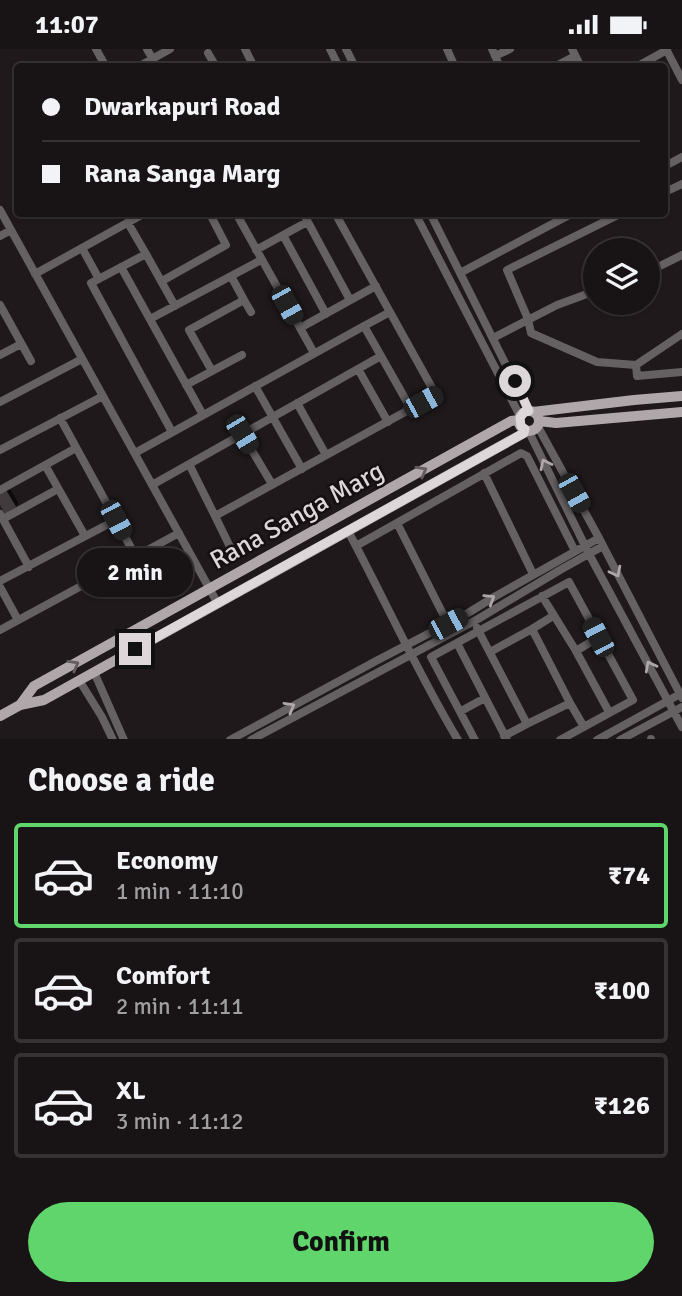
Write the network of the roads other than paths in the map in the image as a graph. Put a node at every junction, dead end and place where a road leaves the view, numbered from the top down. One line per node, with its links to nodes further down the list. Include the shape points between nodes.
1 (147, 49): 8 (street)
2 (170, 49): 8 (street)
3 (510, 49): 7 (street)
4 (667, 50): 11 (street); 12 (street)
5 (574, 52): 10 (street)
6 (208, 53): 9 (street)
7 (494, 53)
8 (154, 63)
9 (212, 63)
10 (559, 63)
11 (643, 63)
12 (682, 80)
13 (0, 210): 24 (street)
14 (138, 217): 23 (street)
15 (213, 217): 38 (street, via 226,245)
16 (238, 217): 28 (street)
17 (337, 217): 39 (street)
18 (417, 217): 77 (street)
19 (432, 217): 34 (street)
20 (565, 217): 34 (street)
21 (614, 217): 50 (street, via 507,270)
22 (305, 218): 25 (street); 42 (street)
23 (128, 223): 27 (street); 29 (street)
24 (11, 230): 26 (street); 35 (street)
25 (284, 235): 28 (street); 47 (street)
26 (0, 236)
27 (82, 248): 35 (street); 37 (street)
28 (256, 250): 31 (street)
29 (146, 254): 33 (street); 38 (street)
30 (682, 255): 32 (street)
31 (261, 260): 36 (street); 52 (street)
32 (660, 266)
33 (121, 267): 37 (street); 49 (street)
34 (460, 273): 54 (street)
35 (35, 274): 60 (street)
36 (231, 276): 41 (street); 44 (street)
37 (99, 279): 79 (street, via 91,283)
38 (162, 281): 44 (street)
39 (376, 286): 42 (street); 46 (street)
40 (583, 295): 50 (street)
41 (244, 300): 45 (street); 64 (street, via 189,330)
42 (350, 300): 47 (street)
43 (0, 305): 48 (street)
44 (175, 306): 49 (street)
45 (251, 311)
46 (390, 312): 51 (street); 72 (street, via 436,395)
47 (326, 314): 52 (street)
48 (3, 315): 55 (street)
49 (150, 319): 66 (street)
50 (528, 319): 54 (street); 62 (street, via 531,333 597,362)
51 (364, 325): 56 (street); 59 (street)
52 (300, 328): 56 (street)
53 (682, 334): 62 (street)
54 (493, 338): 77 (street)
55 (21, 344): 57 (street); 61 (street)
56 (314, 353): 67 (street)
57 (0, 355)
58 (242, 355): 64 (street)
59 (381, 356): 63 (street); 72 (street)
60 (82, 359): 68 (street); 70 (street)
61 (31, 361)
62 (636, 365): 65 (street, via 638,376)
63 (358, 369): 71 (street); 78 (street)
64 (212, 371): 66 (street)
65 (682, 372)
66 (187, 385): 74 (street)
67 (255, 386): 74 (street); 75 (street)
68 (103, 396): 76 (street); 83 (street)
69 (682, 396): 77 (main road, Rana Sanga Marg, via 634,400)
70 (0, 402)
71 (297, 403): 75 (street); 84 (street)
72 (411, 409): 78 (street)
73 (682, 412): 77 (main road, Rana Sanga Marg, via 556,423)
74 (203, 415): 79 (street)
75 (273, 417): 80 (street); 87 (street)
76 (60, 418): 81 (street); 82 (street)
77 (529, 421): 97 (main road, Rana Sanga Marg, via 524,433); 100 (street); 102 (street, one-way to 77); 110 (main road, Rana Sanga Marg, one-way to 77, via 511,421)
78 (388, 422): 84 (street)
79 (172, 432): 83 (street)
80 (242, 434): 85 (street); 89 (street)
81 (76, 448): 86 (street); 95 (street)
82 (0, 450)
83 (135, 453): 90 (street)
84 (326, 455): 87 (street)
85 (189, 464): 90 (street); 93 (street)
86 (45, 465): 91 (street); 92 (street)
87 (302, 469): 89 (street)
88 (484, 473): 96 (street); 103 (street, via 518,454 527,456); 107 (street)
89 (272, 484): 93 (street)
90 (152, 485): 98 (street)
91 (58, 489): 94 (street); 99 (street)
92 (0, 490)
93 (215, 516): 104 (street)
94 (1, 517): 106 (street)
95 (116, 520): 99 (street); 105 (street)
96 (397, 523): 101 (street); 116 (street)
97 (348, 531): 101 (street); 112 (main road, Rana Sanga Marg)
98 (179, 533): 105 (street); 110 (street)
99 (85, 536): 106 (street)
100 (601, 542): 102 (street); 127 (street, one-way to 127)
101 (356, 546): 122 (street)
102 (587, 550): 103 (street); 114 (street); 129 (street, one-way to 102)
103 (575, 551): 107 (street)
104 (233, 553)
105 (136, 557): 115 (street)
106 (29, 567): 108 (street)
107 (533, 574): 114 (street, one-way to 107)
108 (0, 581)
109 (0, 587): 115 (street)
110 (210, 589): 112 (street); 131 (main road, Rana Sanga Marg, one-way to 110, via 34,686)
111 (541, 596): 113 (street); 119 (street); 120 (street, via 569,582)
112 (218, 604): 125 (main road, Rana Sanga Marg)
113 (553, 616): 117 (street); 123 (street)
114 (470, 617): 116 (street); 119 (street); 122 (street)
115 (18, 620): 118 (street)
116 (448, 624): 122 (street)
117 (532, 629): 124 (street); 130 (street)
118 (0, 630)
119 (480, 631): 121 (street); 124 (street)
120 (598, 637): 123 (street); 135 (street, via 633,700)
121 (457, 643): 128 (street); 133 (street, via 431,657)
122 (408, 650): 142 (street, one-way to 122, via 365,666); 143 (street); 144 (street)
123 (576, 651): 135 (street)
124 (490, 652): 136 (street)
125 (94, 672): 126 (main road, Rana Sanga Marg); 141 (street)
126 (79, 680): 131 (main road, Rana Sanga Marg, via 44,700); 140 (street)
127 (681, 695): 129 (street)
128 (485, 698): 133 (street); 139 (street)
129 (668, 700): 132 (street); 147 (street)
130 (570, 703): 136 (street); 137 (street)
131 (20, 705): 134 (main road)
132 (678, 709): 138 (street); 148 (street)
133 (461, 711): 145 (street)
134 (1, 712)
135 (609, 712): 137 (street)
136 (527, 724): 139 (street)
137 (583, 727): 146 (street)
138 (682, 727)
139 (506, 738)
140 (113, 739)
141 (124, 739)
142 (232, 739)
143 (253, 739)
144 (457, 739)
145 (475, 739)
146 (562, 739)
147 (599, 739)
148 (622, 739)

